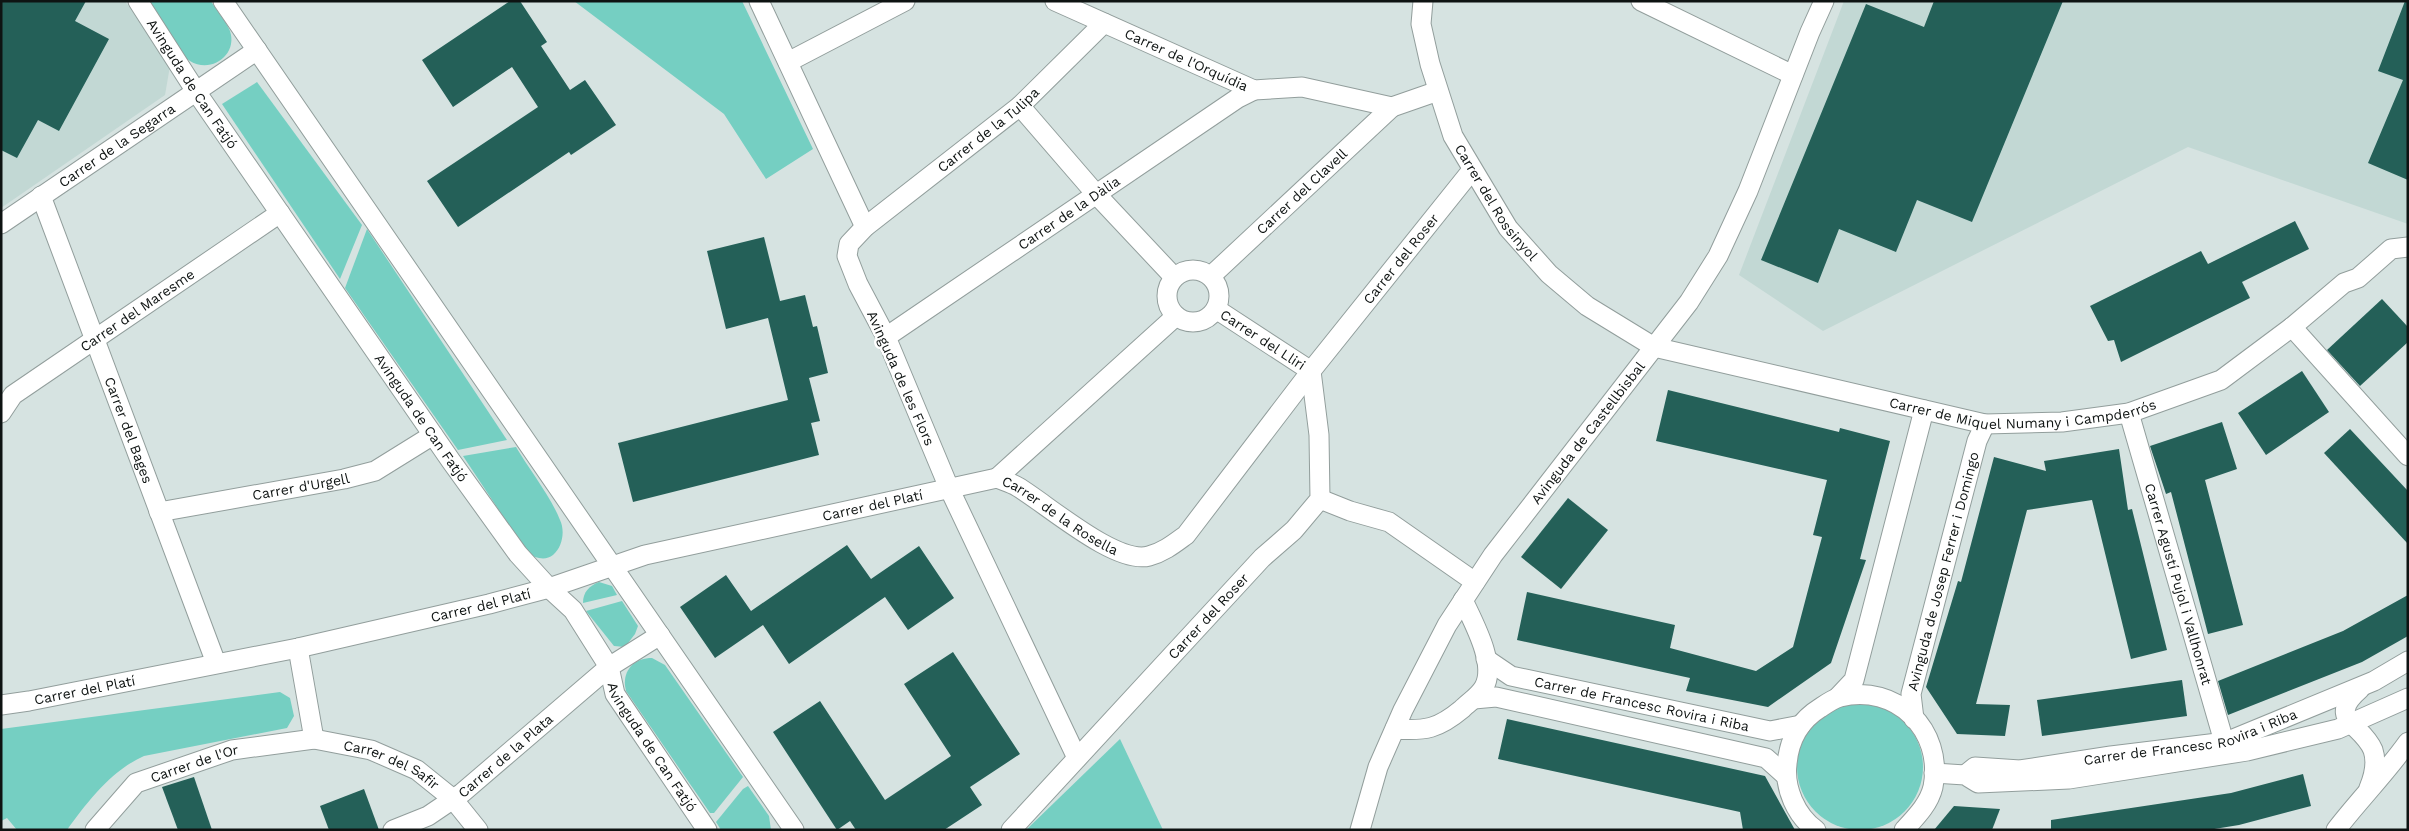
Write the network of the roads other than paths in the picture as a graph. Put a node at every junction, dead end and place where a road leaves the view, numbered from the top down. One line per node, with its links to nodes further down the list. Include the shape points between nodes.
1 (138, 1): 17 (street, Avinguda de Can Fatjó)
2 (223, 1): 12 (street)
3 (759, 1): 13 (street)
4 (904, 1): 13 (street)
5 (1055, 1): 10 (street, Carrer de l'Orquídia)
6 (1423, 1): 16 (street, Carrer del Rossinyol, via 1421,24)
7 (1642, 1): 14 (street)
8 (1809, 1): 11 (street, Avinguda de Castellbisbal)
9 (1824, 1): 11 (street, Avinguda de Castellbisbal)
10 (1104, 24): 15 (street, Carrer de l'Orquídia); 18 (street, Carrer de la Tulipa)
11 (1810, 32): 14 (street, Avinguda de Castellbisbal)
12 (257, 50): 17 (street, Carrer de la Segarra); 49 (street)
13 (788, 62): 25 (street)
14 (1793, 75): 36 (street, Avinguda de Castellbisbal, via 1748,191 1718,256 1690,302)
15 (1254, 90): 19 (street, Carrer de l'Orquídia, via 1302,87); 21 (street, Carrer de la Dàlia)
16 (1438, 91): 19 (street); 20 (street, Carrer del Rossinyol, via 1453,136)
17 (197, 92): 22 (street, Carrer de la Segarra); 23 (street, Avinguda de Can Fatjó)
18 (1020, 106): 21 (street); 25 (street, Carrer de la Tulipa)
19 (1392, 107): 27 (street, Carrer del Clavell)
20 (1472, 170): 36 (street, Carrer del Rossinyol, via 1508,228 1549,274 1587,306); 37 (street, Carrer del Roser)
21 (1096, 194): 28 (street); 33 (street, Carrer de la Dàlia)
22 (41, 196): 24 (street, Carrer de la Segarra); 34 (street, Carrer del Bages)
23 (280, 213): 34 (street, Carrer del Maresme); 42 (street, Avinguda de Can Fatjó)
24 (1, 224)
25 (865, 227): 33 (street, Avinguda de les Flors, via 849,244 847,256)
26 (2399, 248): 29 (street, Carrer de Miquel Numany i Campderrós)
27 (1211, 276): 28 (street, via 1189,270); 30 (street, via 1219,291)
28 (1174, 277): 31 (street, via 1167,294)
29 (2358, 278): 32 (street, Carrer de Miquel Numany i Campderrós, via 2344,283); 35 (street, Carrer de Miquel Numany i Campderrós, via 2319,317 2310,332)
30 (1216, 309): 31 (street, via 1198,322 1184,321); 37 (street, Carrer del Lliri)
31 (1176, 316): 44 (street)
32 (2292, 328): 35 (street); 39 (street, Carrer de Miquel Numany i Campderrós, via 2221,380)
33 (886, 337): 45 (street, Avinguda de les Flors)
34 (95, 341): 40 (street, Carrer del Maresme, via 13,394); 47 (street, Carrer del Bages)
35 (2310, 346): 43 (street)
36 (1654, 348): 38 (street, Carrer de Miquel Numany i Campderrós); 50 (street, Avinguda de Castellbisbal)
37 (1311, 371): 46 (street, via 1319,435); 48 (street, Carrer del Roser, via 1186,535)
38 (1924, 410): 41 (street, Carrer de Miquel Numany i Campderrós); 60 (street, via 1854,680)
39 (2129, 412): 41 (street, Carrer de Miquel Numany i Campderrós, via 2062,422); 70 (street, Carrer Agustí Pujol i Vallhonrat)
40 (1, 413)
41 (1985, 424): 64 (street, Avinguda de Josep Ferrer i Domingo, via 1977,441 1911,694)
42 (433, 436): 47 (street, Carrer d'Urgell, via 374,471); 51 (street, Avinguda de Can Fatjó, via 518,554)
43 (2408, 456)
44 (997, 478): 45 (street, Carrer de la Rosella); 48 (street, Carrer de la Rosella, via 1017,486 1100,542 1124,554 1148,556)
45 (949, 488): 49 (street, Carrer del Platí, via 645,555); 71 (street, Avinguda de les Flors)
46 (1320, 499): 50 (street, via 1388,522); 71 (street, Carrer del Roser)
47 (159, 512): 57 (street, Carrer del Bages)
48 (1170, 547)
49 (613, 566): 51 (street, Carrer del Platí); 53 (street)
50 (1475, 582): 52 (street, Avinguda de Castellbisbal)
51 (549, 588): 54 (street, Carrer del Platí); 58 (street, Avinguda de Can Fatjó, via 573,610)
52 (1463, 600): 55 (street, via 1483,642); 67 (street, Avinguda de Castellbisbal)
53 (660, 635): 58 (street, Carrer de la Plata); 81 (street)
54 (298, 648): 57 (street, Carrer del Platí); 68 (street)
55 (1486, 659): 62 (street, via 1485,686); 66 (street, Carrer de Francesc Rovira i Riba, via 1511,676 1760,729 1770,731)
56 (2408, 661): 59 (street, Carrer de Francesc Rovira i Riba)
57 (216, 663): 63 (street, Carrer del Platí)
58 (609, 667): 75 (street, Carrer de la Plata); 80 (street, Avinguda de Can Fatjó, via 615,694)
59 (2364, 685): 65 (street, via 2347,700 2344,712); 70 (street, Carrer de Francesc Rovira i Riba)
60 (1838, 697): 64 (street, via 1864,694 1882,697 1905,708); 66 (street, via 1808,715)
61 (2408, 698): 65 (street, Carrer de Francesc Rovira i Riba)
62 (1474, 699): 67 (street, via 1447,721 1421,731); 73 (street, Carrer de Francesc Rovira i Riba, via 1496,697 1766,758)
63 (3, 700)
64 (1914, 719): 72 (street, via 1928,735)
65 (2349, 724): 70 (street, Carrer de Francesc Rovira i Riba, via 2338,729); 74 (street, via 2373,750 2375,774)
66 (1801, 725): 73 (street, via 1788,750)
67 (1395, 729): 83 (street, Avinguda de Castellbisbal, via 1378,767)
68 (314, 739): 75 (street, Carrer del Safir, via 371,750 417,770); 77 (street, Carrer de l'Or, via 232,750 136,783)
69 (2408, 742): 74 (street, via 2387,772)
70 (2227, 748): 72 (street, Carrer de Francesc Rovira i Riba, via 2069,779 1978,783 1966,775)
71 (1077, 758): 82 (street, Carrer del Roser)
72 (1934, 773): 84 (street, via 1933,788 1922,812)
73 (1786, 776): 76 (street, via 1788,789 1799,812)
74 (2369, 788): 85 (street)
75 (453, 799): 78 (street, Carrer de la Plata, via 428,816); 79 (street, Carrer del Safir)
76 (1812, 828)
77 (95, 830)
78 (393, 830)
79 (478, 830)
80 (707, 830)
81 (794, 830)
82 (1011, 830)
83 (1360, 830)
84 (1904, 830)
85 (2336, 830)

